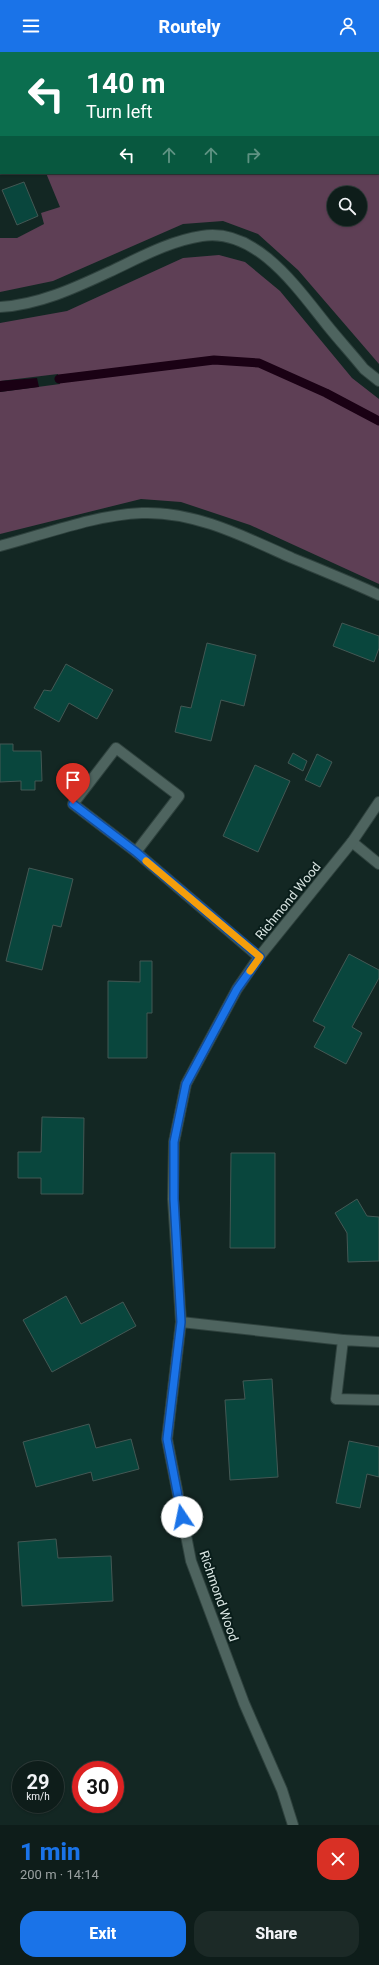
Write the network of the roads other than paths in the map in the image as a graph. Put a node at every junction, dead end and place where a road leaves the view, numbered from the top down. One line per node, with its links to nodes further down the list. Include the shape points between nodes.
1 (0, 307): 2 (street, via 67,292 165,246 203,236 233,238 256,249 291,280 364,369)
2 (379, 381)
3 (0, 546): 4 (street, via 102,518 142,513 170,515 198,520 246,538)
4 (379, 595)
5 (379, 802): 6 (street, Richmond Wood)
6 (352, 842): 8 (street); 9 (street, Richmond Wood)
7 (136, 852): 7 (street, via 179,796 116,748 73,804); 9 (street)
8 (379, 864)
9 (260, 957): 10 (street, Richmond Wood, via 237,989 186,1084 174,1142 174,1199)
10 (181, 1322): 11 (street); 14 (street, Richmond Wood, via 167,1439 191,1561 244,1703 282,1790)
11 (343, 1340): 12 (street); 13 (street, via 336,1399)
12 (379, 1342)
13 (379, 1400)
14 (293, 1825)

